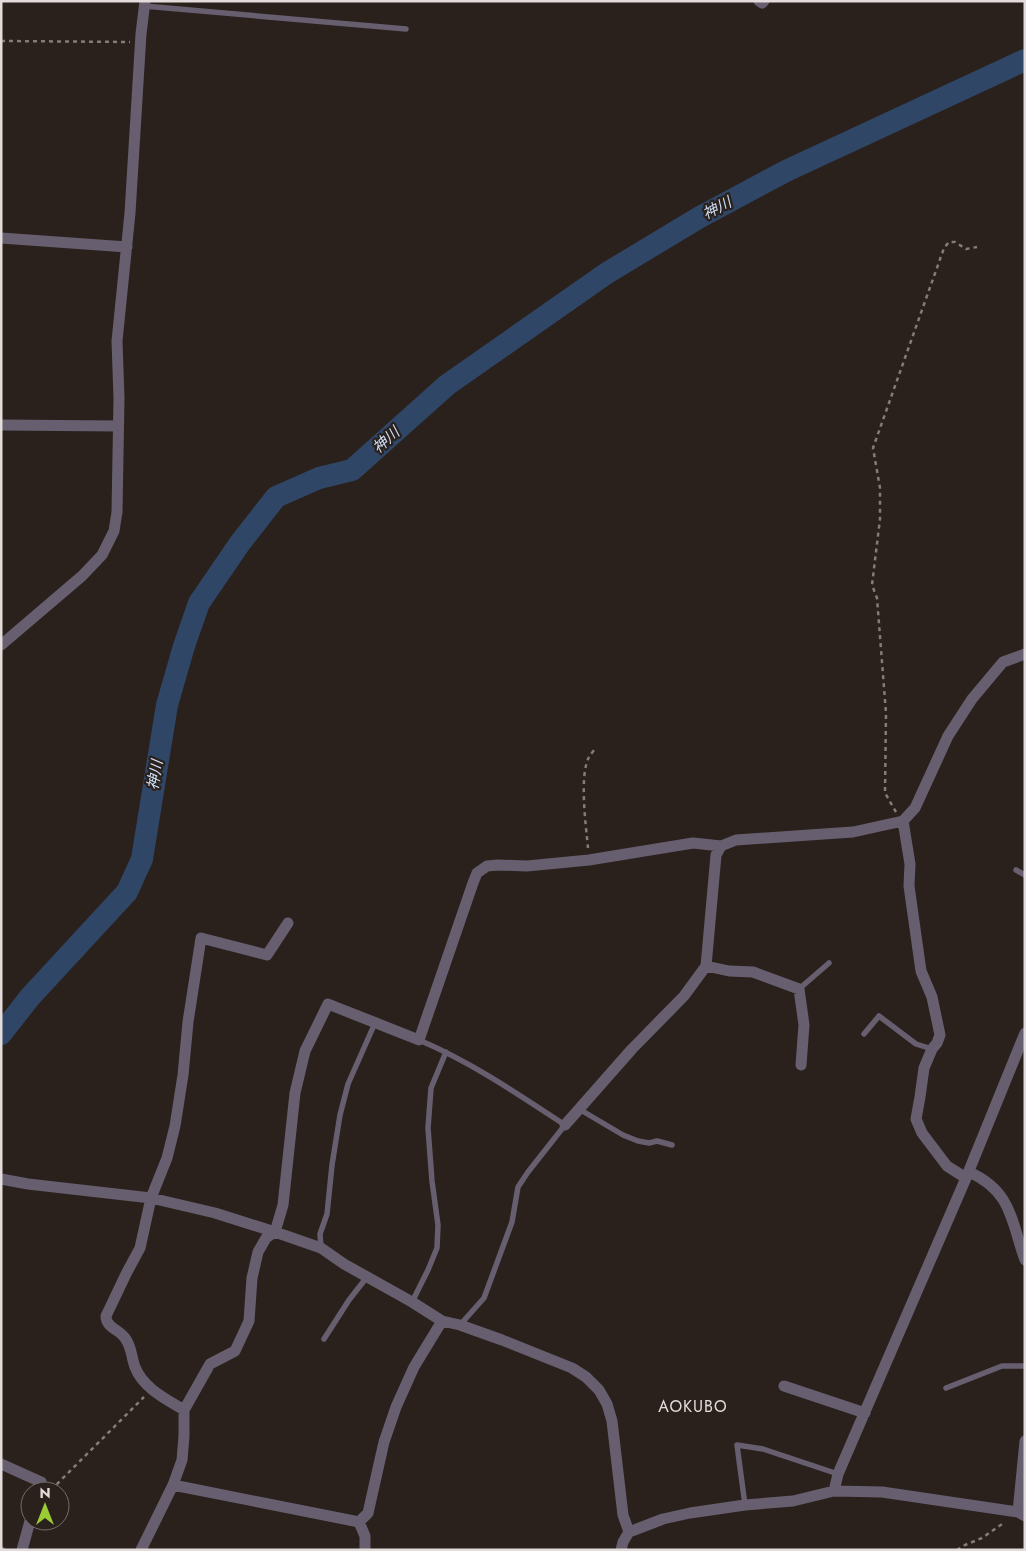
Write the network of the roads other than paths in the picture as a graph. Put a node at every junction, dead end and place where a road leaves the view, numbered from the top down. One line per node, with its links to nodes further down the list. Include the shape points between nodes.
1 (759, 1): 2 (street)
2 (764, 1)
3 (144, 4): 4 (lane); 6 (street)
4 (406, 29)
5 (1, 238): 6 (street)
6 (127, 247): 8 (street, via 117,341)
7 (1, 425): 8 (street)
8 (118, 426): 9 (street, via 118,512 109,544 82,576)
9 (1, 646)
10 (1025, 654): 11 (street, via 1003,662 972,699 948,736 915,808)
11 (903, 821): 12 (street, via 853,832 736,840); 23 (street, via 921,971 932,997 940,1034)
12 (720, 846): 17 (street, via 716,855); 22 (street, via 694,843 589,860 487,866 477,874 473,883)
13 (1016, 870): 14 (lane)
14 (1025, 875)
15 (288, 923): 32 (street, via 267,954 201,938 174,1126 167,1158)
16 (829, 963): 18 (lane)
17 (706, 966): 18 (street, via 752,972); 27 (street, via 684,996)
18 (799, 989): 26 (street, via 804,1025)
19 (375, 1023): 22 (street); 33 (street, via 328,1004 305,1051 295,1093 283,1205); 34 (lane, via 348,1084 340,1115 327,1214 320,1234)
20 (1025, 1033): 24 (street)
21 (864, 1034): 23 (lane, via 879,1016 916,1044)
22 (419, 1040): 25 (lane)
23 (932, 1049): 30 (street, via 924,1068 916,1119 922,1133 947,1166)
24 (1022, 1050): 30 (street)
25 (446, 1052): 28 (lane); 37 (lane, via 431,1088 428,1128 438,1225 437,1248)
26 (800, 1066)
27 (579, 1109): 28 (street); 29 (lane, via 638,1142)
28 (565, 1125): 39 (lane, via 518,1187 512,1222 484,1298)
29 (672, 1146)
30 (968, 1175): 35 (street, via 990,1183 1006,1204); 45 (street)
31 (1, 1179): 32 (street)
32 (151, 1198): 33 (street); 44 (street, via 140,1248 106,1321 128,1342 135,1367 143,1380)
33 (276, 1232): 34 (street); 44 (street, via 266,1238 258,1252 252,1278 249,1321 235,1351 210,1364)
34 (321, 1248): 36 (street)
35 (1025, 1260)
36 (367, 1277): 37 (street); 40 (lane)
37 (412, 1302): 38 (street)
38 (442, 1321): 39 (street); 54 (street, via 414,1367 396,1408 384,1442 368,1513)
39 (460, 1325): 56 (street, via 572,1368 599,1390 612,1421 623,1515)
40 (324, 1339)
41 (1025, 1366): 43 (lane, via 1002,1366)
42 (784, 1386): 45 (street)
43 (946, 1388)
44 (184, 1410): 50 (street, via 182,1460)
45 (865, 1413): 48 (street)
46 (1025, 1441): 53 (street)
47 (1, 1464): 49 (street)
48 (838, 1474): 51 (street); 52 (lane, via 763,1448 737,1445)
49 (38, 1481)
50 (174, 1485): 54 (street); 58 (street)
51 (834, 1491): 52 (street, via 793,1500); 53 (street, via 882,1492)
52 (744, 1505): 56 (street, via 663,1519)
53 (1021, 1514)
54 (359, 1522): 59 (street)
55 (27, 1531): 57 (street)
56 (629, 1532): 60 (street)
57 (22, 1550)
58 (141, 1550)
59 (366, 1550)
60 (621, 1550)

